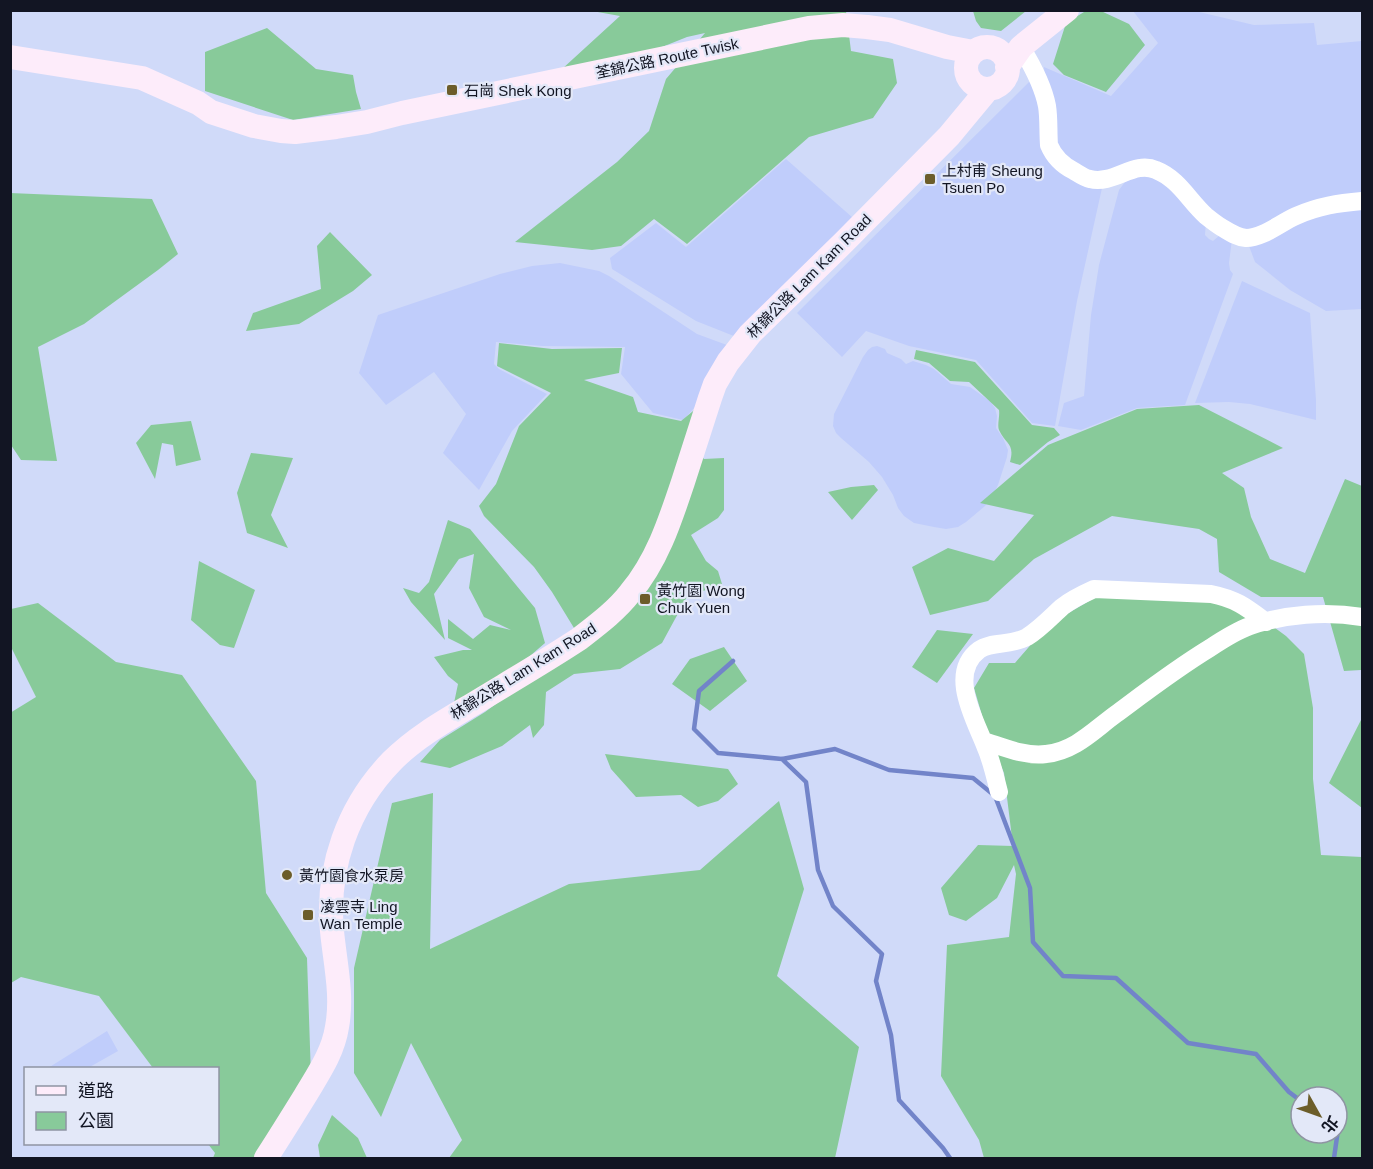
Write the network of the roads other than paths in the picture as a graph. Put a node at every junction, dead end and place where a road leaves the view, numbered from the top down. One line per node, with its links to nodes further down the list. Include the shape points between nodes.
1 (1067, 10): 2 (main road)
2 (1010, 56): 4 (main road, via 987,47); 5 (main road, via 1002,82); 6 (street, via 1032,66 1044,93 1049,145 1058,160 1082,176 1098,180 1139,168 1156,169 1177,183 1206,216 1230,233 1248,238 1319,207)
3 (10, 57): 4 (main road, 荃錦公路 Route Twisk, via 142,78 211,112 267,129 295,132 367,122 809,28 843,25 890,30)
4 (970, 58): 5 (main road, via 968,78)
5 (979, 95): 11 (main road, 林錦公路 Lam Kam Road, via 949,136 750,334 728,362 710,398 664,537 648,568 623,602 573,643 420,736 392,760 367,793 346,830 333,877 332,929 340,1002 336,1034 325,1063)
6 (1362, 201)
7 (1362, 617): 8 (street, via 1324,614)
8 (1266, 622): 9 (street, via 1248,626 1174,670 1070,748 1044,755); 9 (street, via 1229,598 1211,594 1094,589 1078,596 1019,641 976,652 966,669 966,700)
9 (984, 741): 10 (street)
10 (999, 792)
11 (267, 1158)

